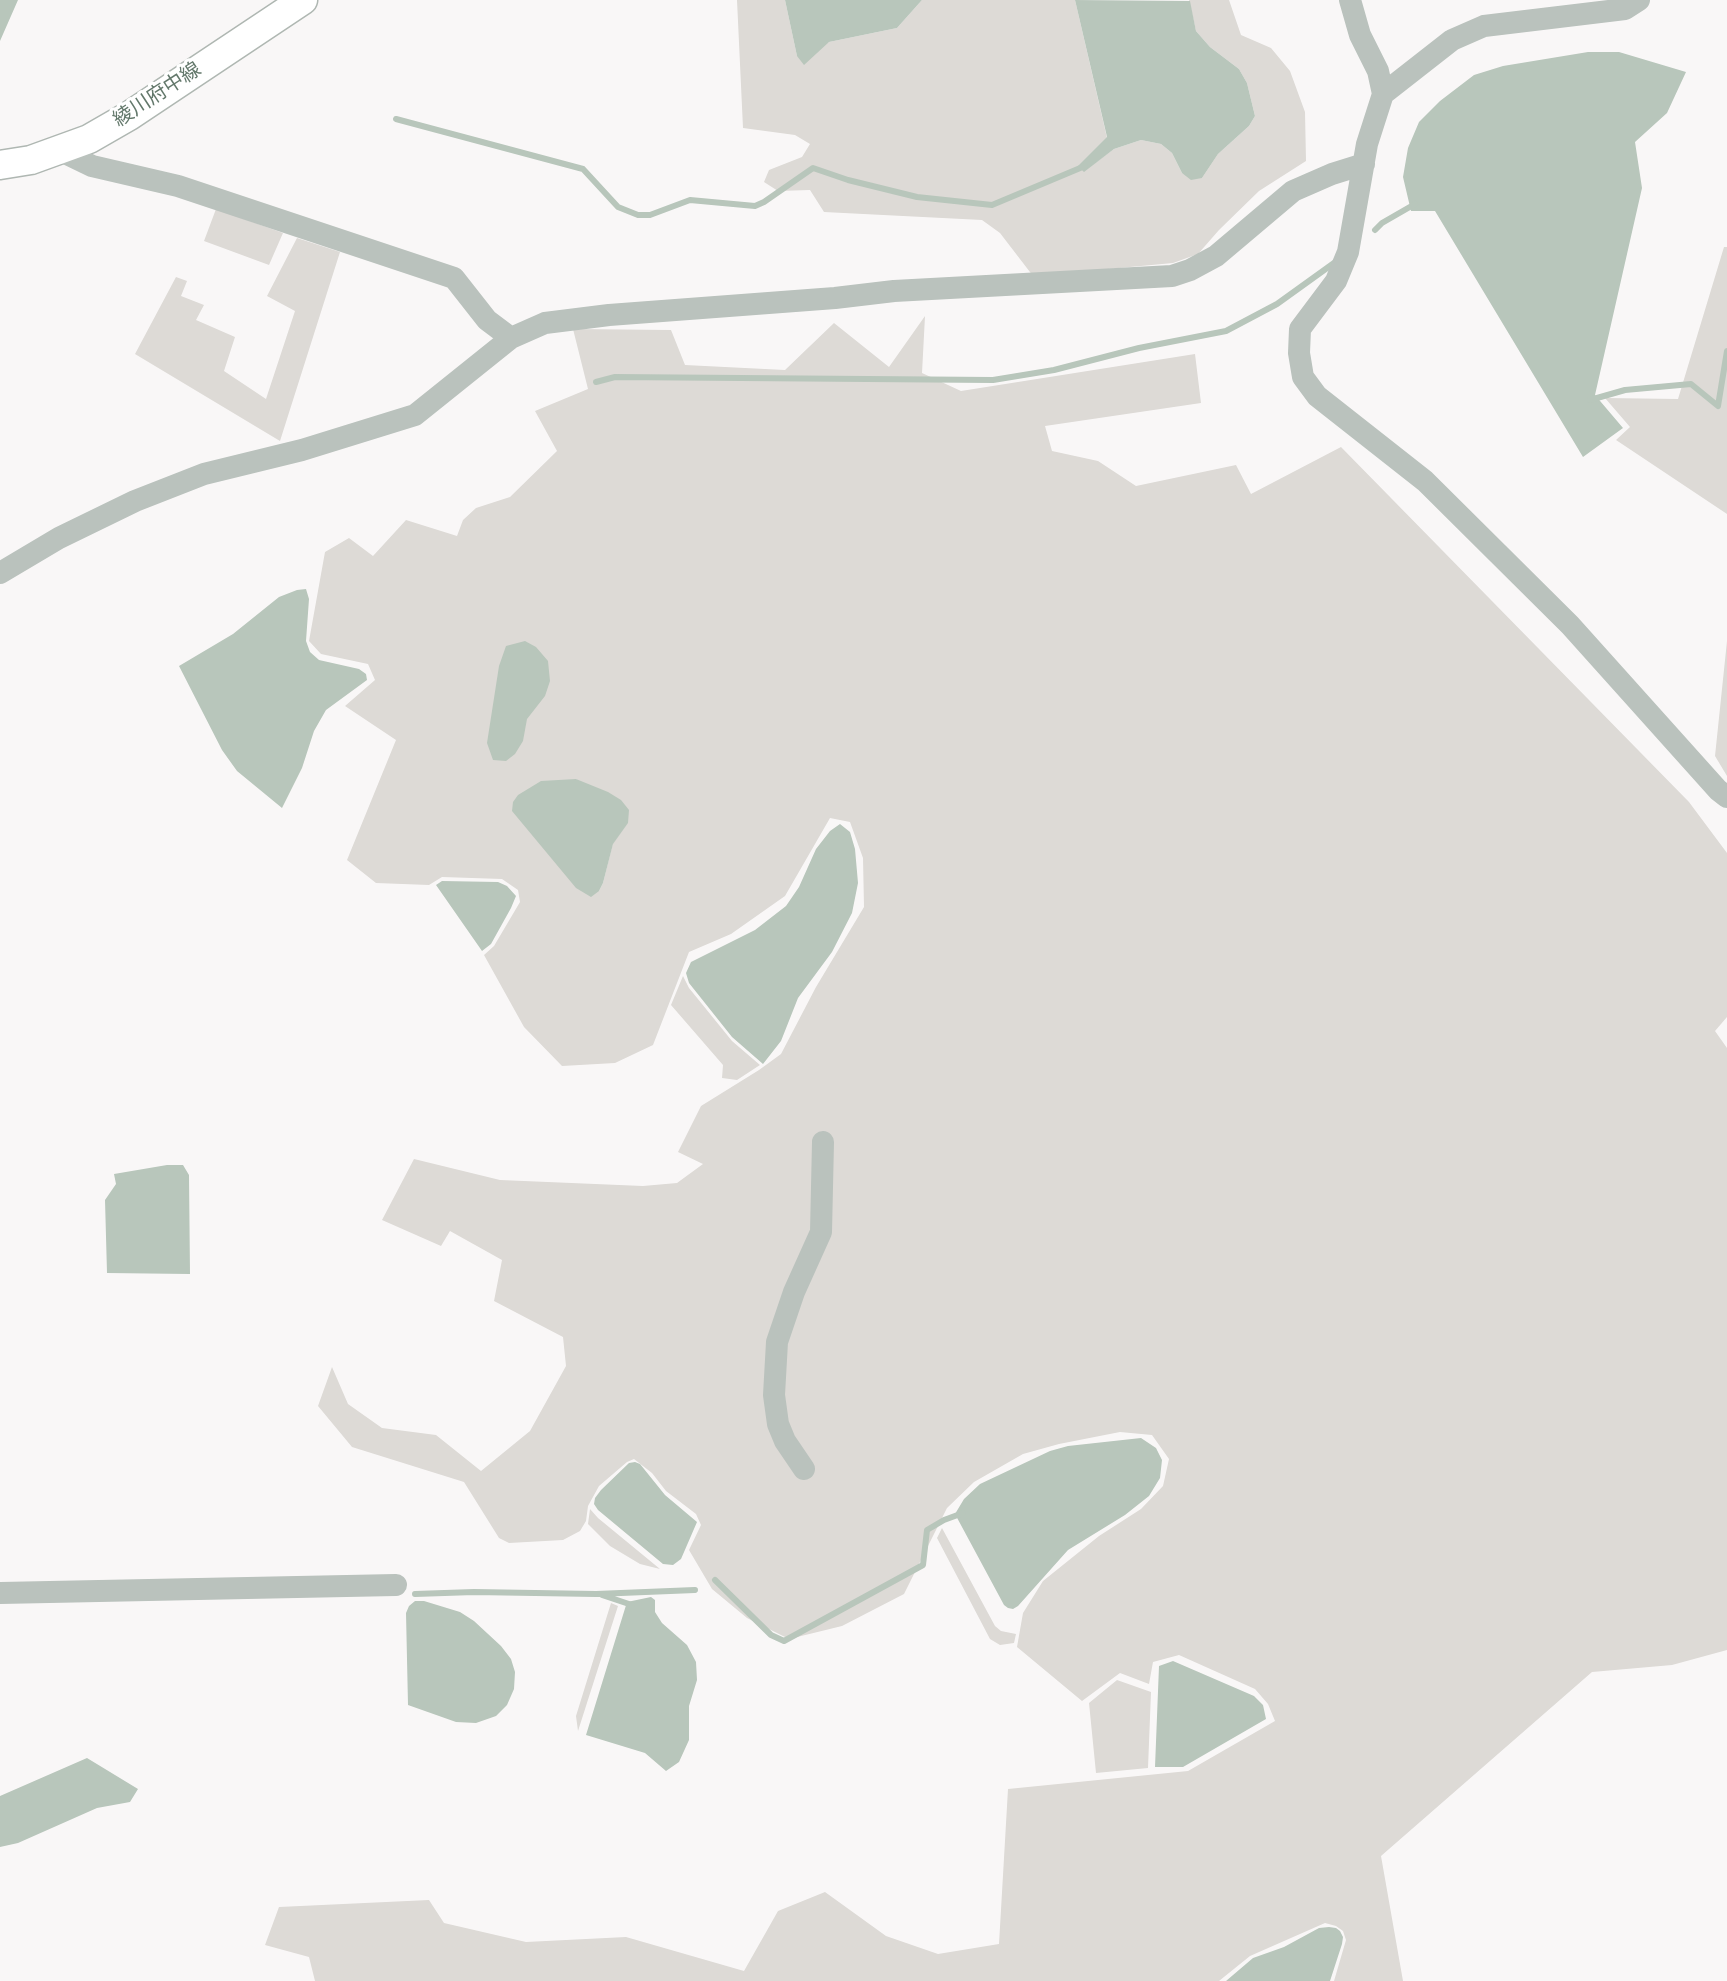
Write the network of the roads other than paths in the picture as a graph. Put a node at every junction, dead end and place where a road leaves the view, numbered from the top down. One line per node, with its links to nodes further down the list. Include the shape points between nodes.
1 (303, 0): 5 (main road, 綾川府中線, via 129,116)
2 (1350, 0): 4 (street)
3 (1629, 3): 4 (street, via 1484,26 1452,40)
4 (1383, 94): 6 (street)
5 (61, 151): 7 (main road, 綾川府中線); 8 (street, via 92,166 178,186 454,278 487,320)
6 (1364, 164): 8 (street, via 1293,191 1216,256 1172,276 894,291 609,315 545,323); 10 (street, via 1348,252 1336,281 1300,329 1303,377 1317,396 1425,481 1570,625)
7 (0, 165)
8 (511, 338): 9 (street, via 415,415 302,450 204,474 135,501 59,538)
9 (0, 573)
10 (1727, 797)
11 (823, 1142): 12 (street, via 821,1232 777,1342 774,1395 778,1424)
12 (804, 1469)
13 (396, 1585): 14 (street)
14 (0, 1593)

